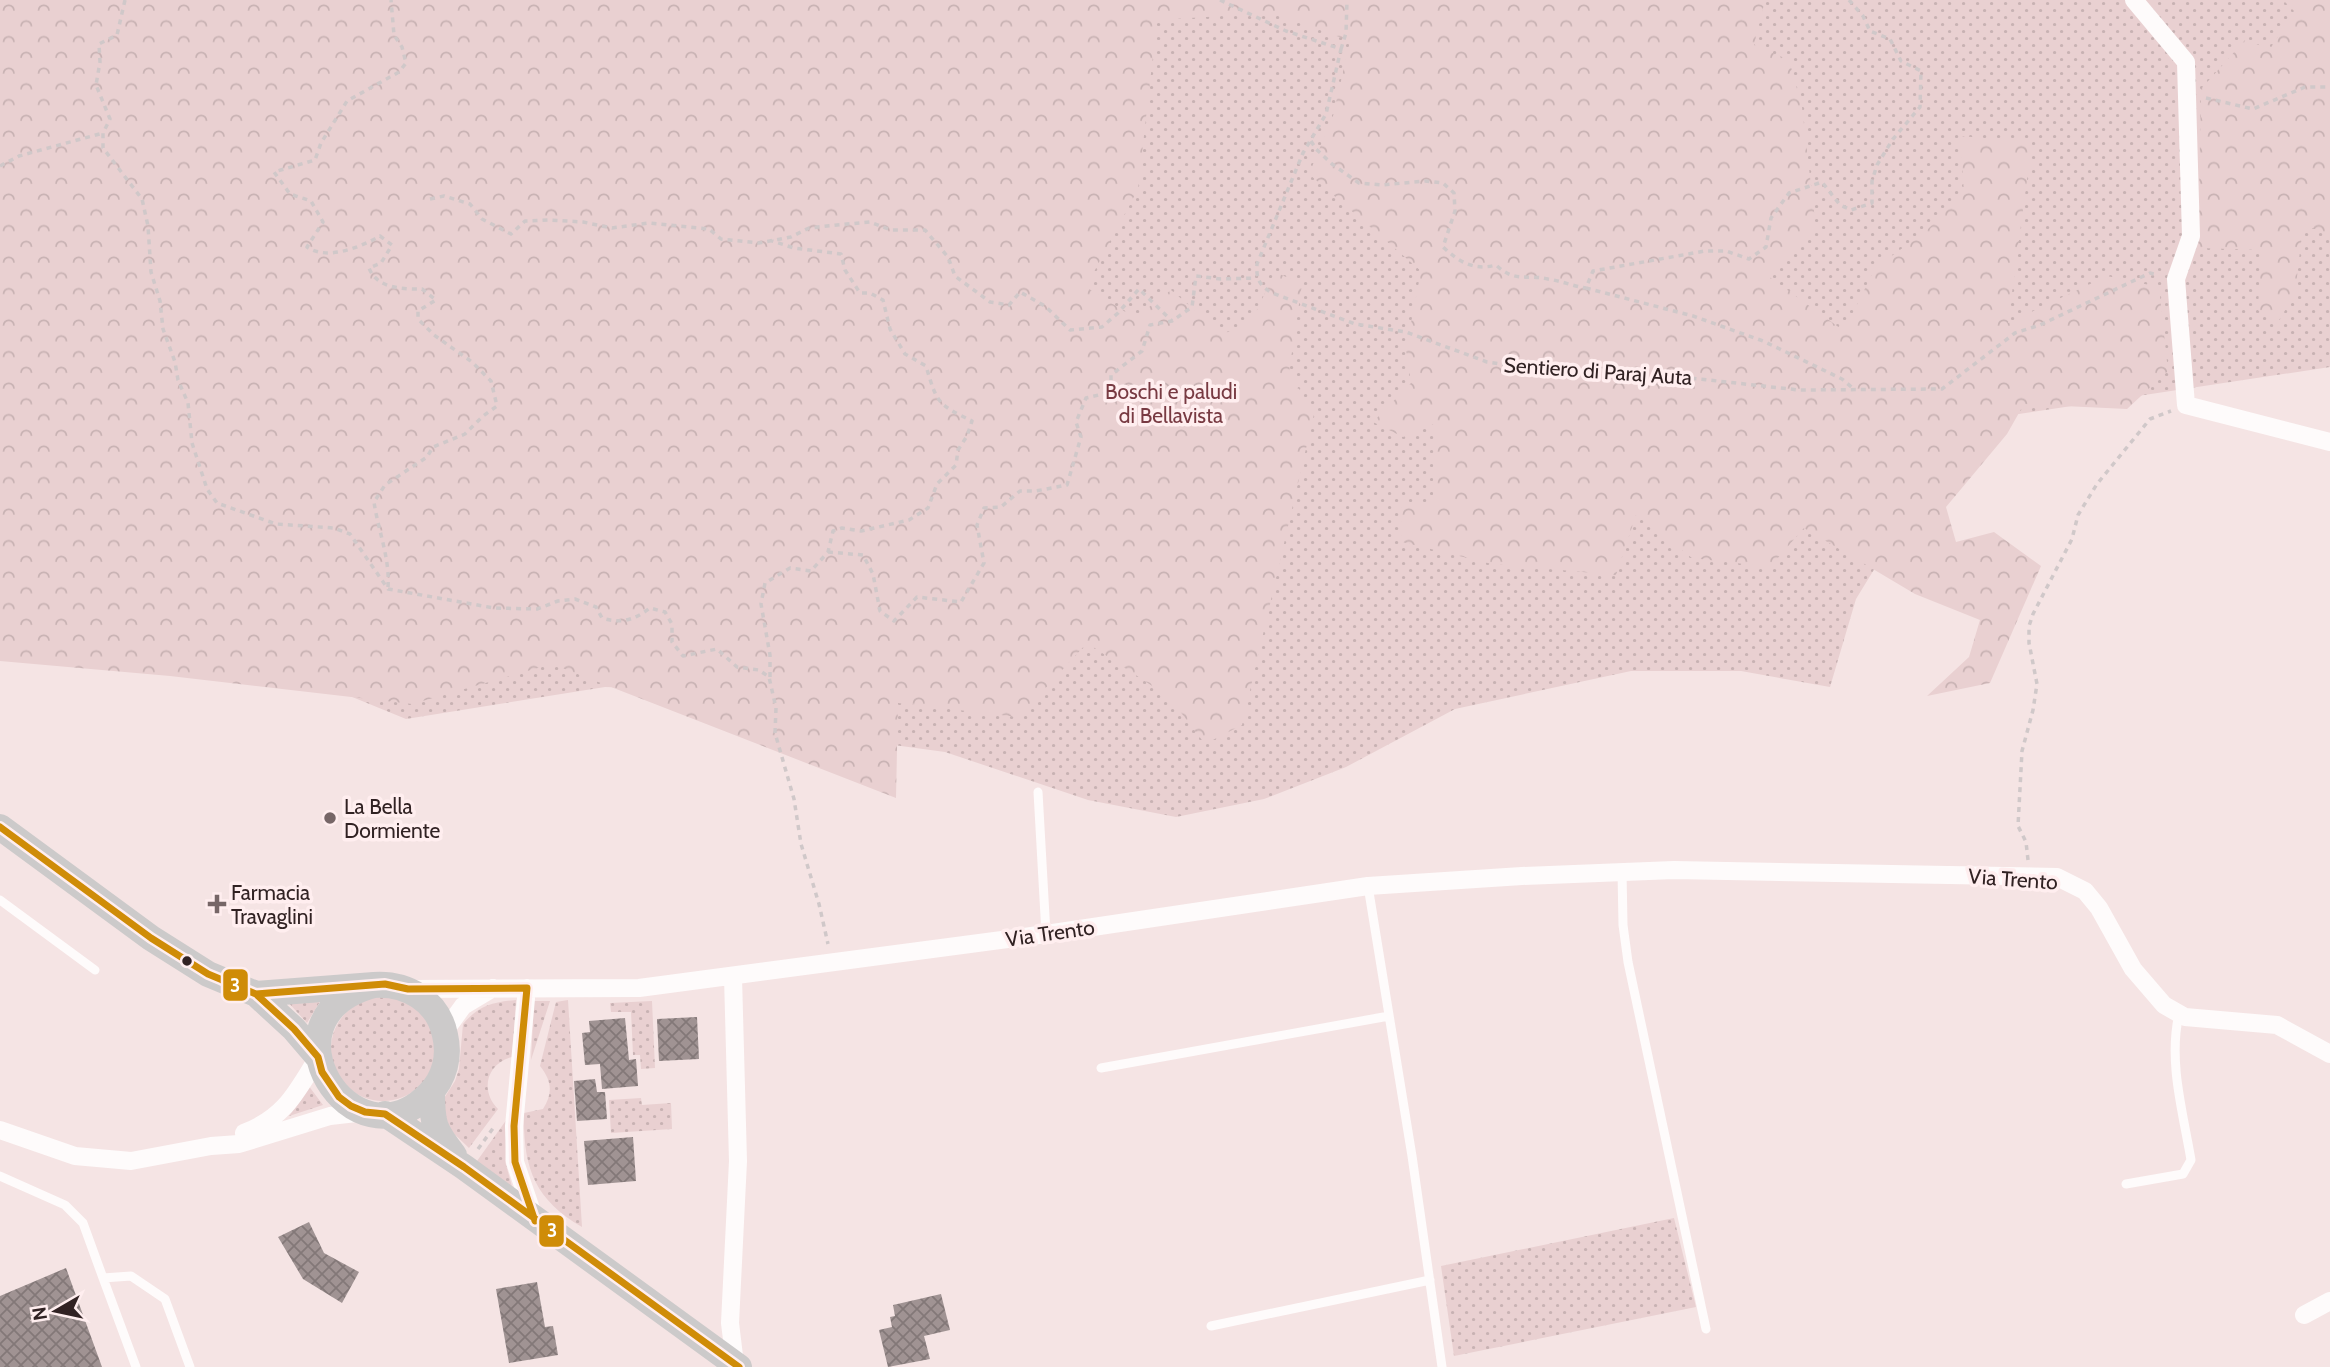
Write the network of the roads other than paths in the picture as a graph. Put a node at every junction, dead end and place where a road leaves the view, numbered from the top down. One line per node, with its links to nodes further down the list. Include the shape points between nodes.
1 (2134, 0): 2 (street, via 2186,62 2191,236 2176,279 2186,405)
2 (2330, 442)
3 (1038, 792): 8 (lane)
4 (0, 827): 15 (main road, via 150,938 208,974)
5 (1622, 871): 6 (street, Via Trento); 16 (street, Via Trento, via 2057,877 2085,891 2133,969 2164,1005); 35 (lane, via 1628,962)
6 (1367, 886): 8 (street, Via Trento); 17 (lane)
7 (0, 900): 9 (lane)
8 (1046, 934): 10 (street, Via Trento)
9 (95, 970)
10 (733, 977): 13 (street, Via Trento, via 639,988); 36 (street, via 738,1161 730,1323)
11 (373, 985): 14 (main road); 15 (main road); 20 (main road, via 358,989 331,1010 318,1040)
12 (493, 988): 13 (street, Via Trento); 14 (street, Via Trento); 18 (street, via 463,1006)
13 (527, 988): 29 (street, via 515,1162)
14 (408, 989): 18 (main road, via 431,1006)
15 (256, 994): 20 (main road)
16 (2179, 1014): 19 (street, via 2277,1025); 28 (lane, via 2174,1036 2190,1166 2183,1174)
17 (1389, 1016): 21 (lane); 31 (lane)
18 (445, 1031): 22 (main road, via 446,1063)
19 (2330, 1054)
20 (318, 1057): 23 (main road, via 339,1097); 25 (street, via 283,1110 264,1125)
21 (1101, 1068)
22 (432, 1092): 23 (main road, via 411,1108); 26 (main road, via 436,1133)
23 (375, 1113): 25 (street, via 330,1116 239,1144); 26 (main road)
24 (0, 1130): 25 (street, via 75,1156 131,1161)
25 (211, 1146)
26 (464, 1167): 29 (main road)
27 (0, 1176): 30 (lane, via 65,1205 83,1223)
28 (2126, 1184)
29 (535, 1221): 36 (main road)
30 (103, 1278): 37 (lane); 38 (lane, via 131,1276 164,1299)
31 (1430, 1280): 34 (lane); 39 (lane)
32 (2330, 1301): 33 (street)
33 (2304, 1315)
34 (1211, 1326)
35 (1706, 1329)
36 (737, 1366)
37 (136, 1367)
38 (190, 1367)
39 (1442, 1367)

